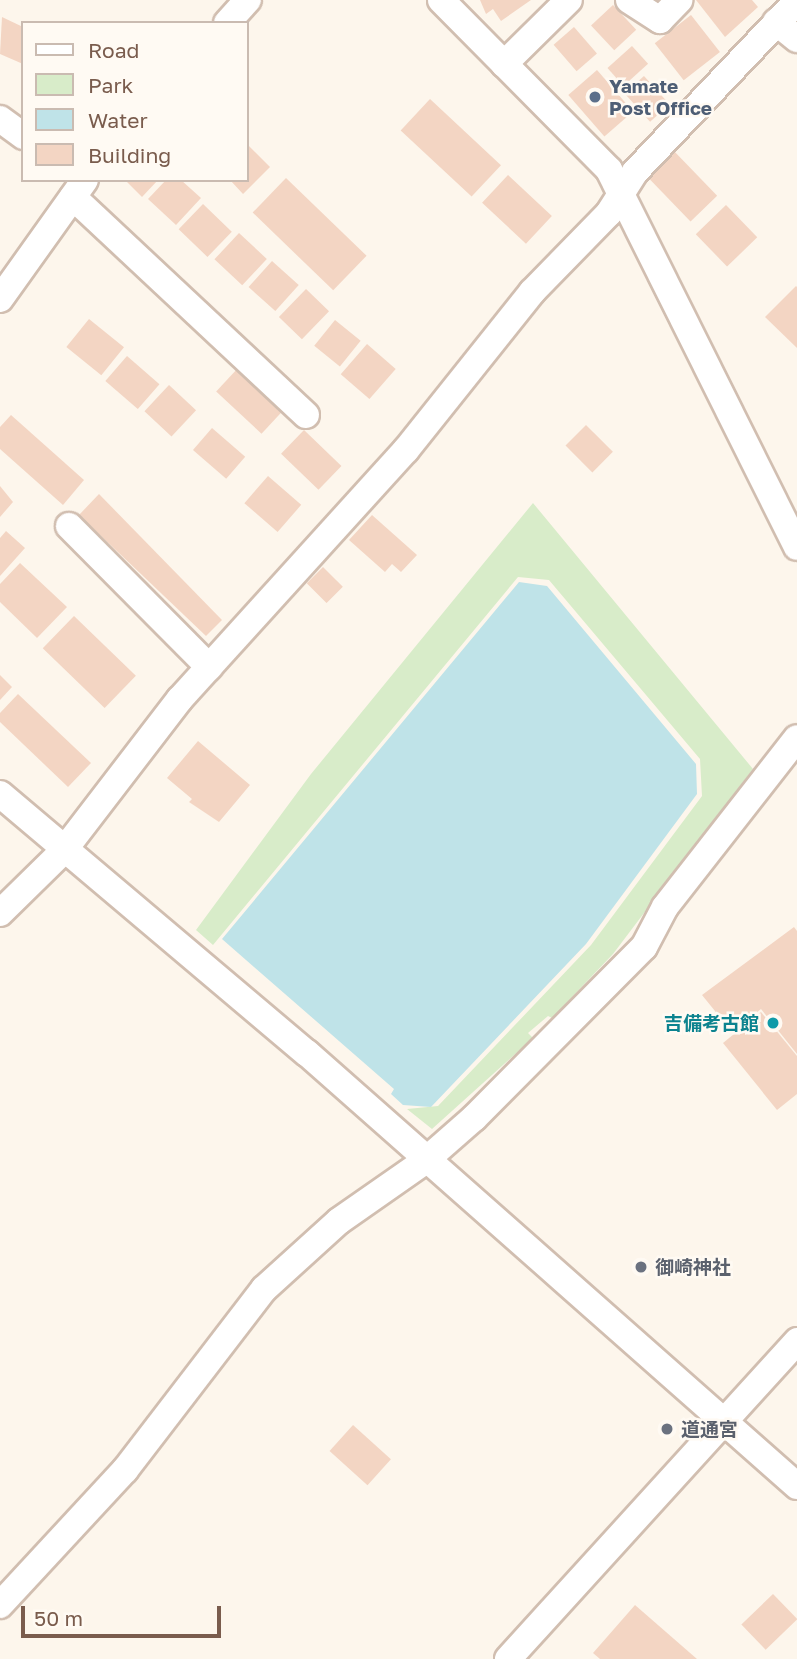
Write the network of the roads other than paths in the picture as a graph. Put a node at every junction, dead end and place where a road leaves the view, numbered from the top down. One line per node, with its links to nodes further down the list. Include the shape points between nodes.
1 (248, 0): 7 (street)
2 (441, 0): 10 (street)
3 (569, 0): 10 (street)
4 (629, 0): 5 (street, via 660,20)
5 (679, 0)
6 (797, 1): 8 (street)
7 (229, 21)
8 (776, 22): 9 (street); 14 (street, via 635,172)
9 (797, 38)
10 (504, 64): 14 (street, via 609,170)
11 (0, 119): 12 (street)
12 (21, 135)
13 (81, 185): 15 (street); 16 (street)
14 (624, 192): 18 (street); 19 (street, via 532,292 405,450)
15 (0, 299)
16 (306, 415)
17 (69, 526): 19 (street)
18 (797, 547)
19 (209, 667): 22 (street)
20 (797, 738): 24 (street, via 665,907 644,947 523,1072)
21 (0, 794): 22 (street)
22 (64, 850): 23 (street); 24 (street, via 307,1053)
23 (0, 913)
24 (425, 1161): 26 (street); 28 (street, via 339,1221 264,1289 125,1470)
25 (797, 1341): 26 (street)
26 (725, 1422): 27 (street); 29 (street)
27 (797, 1486)
28 (0, 1605)
29 (508, 1659)

